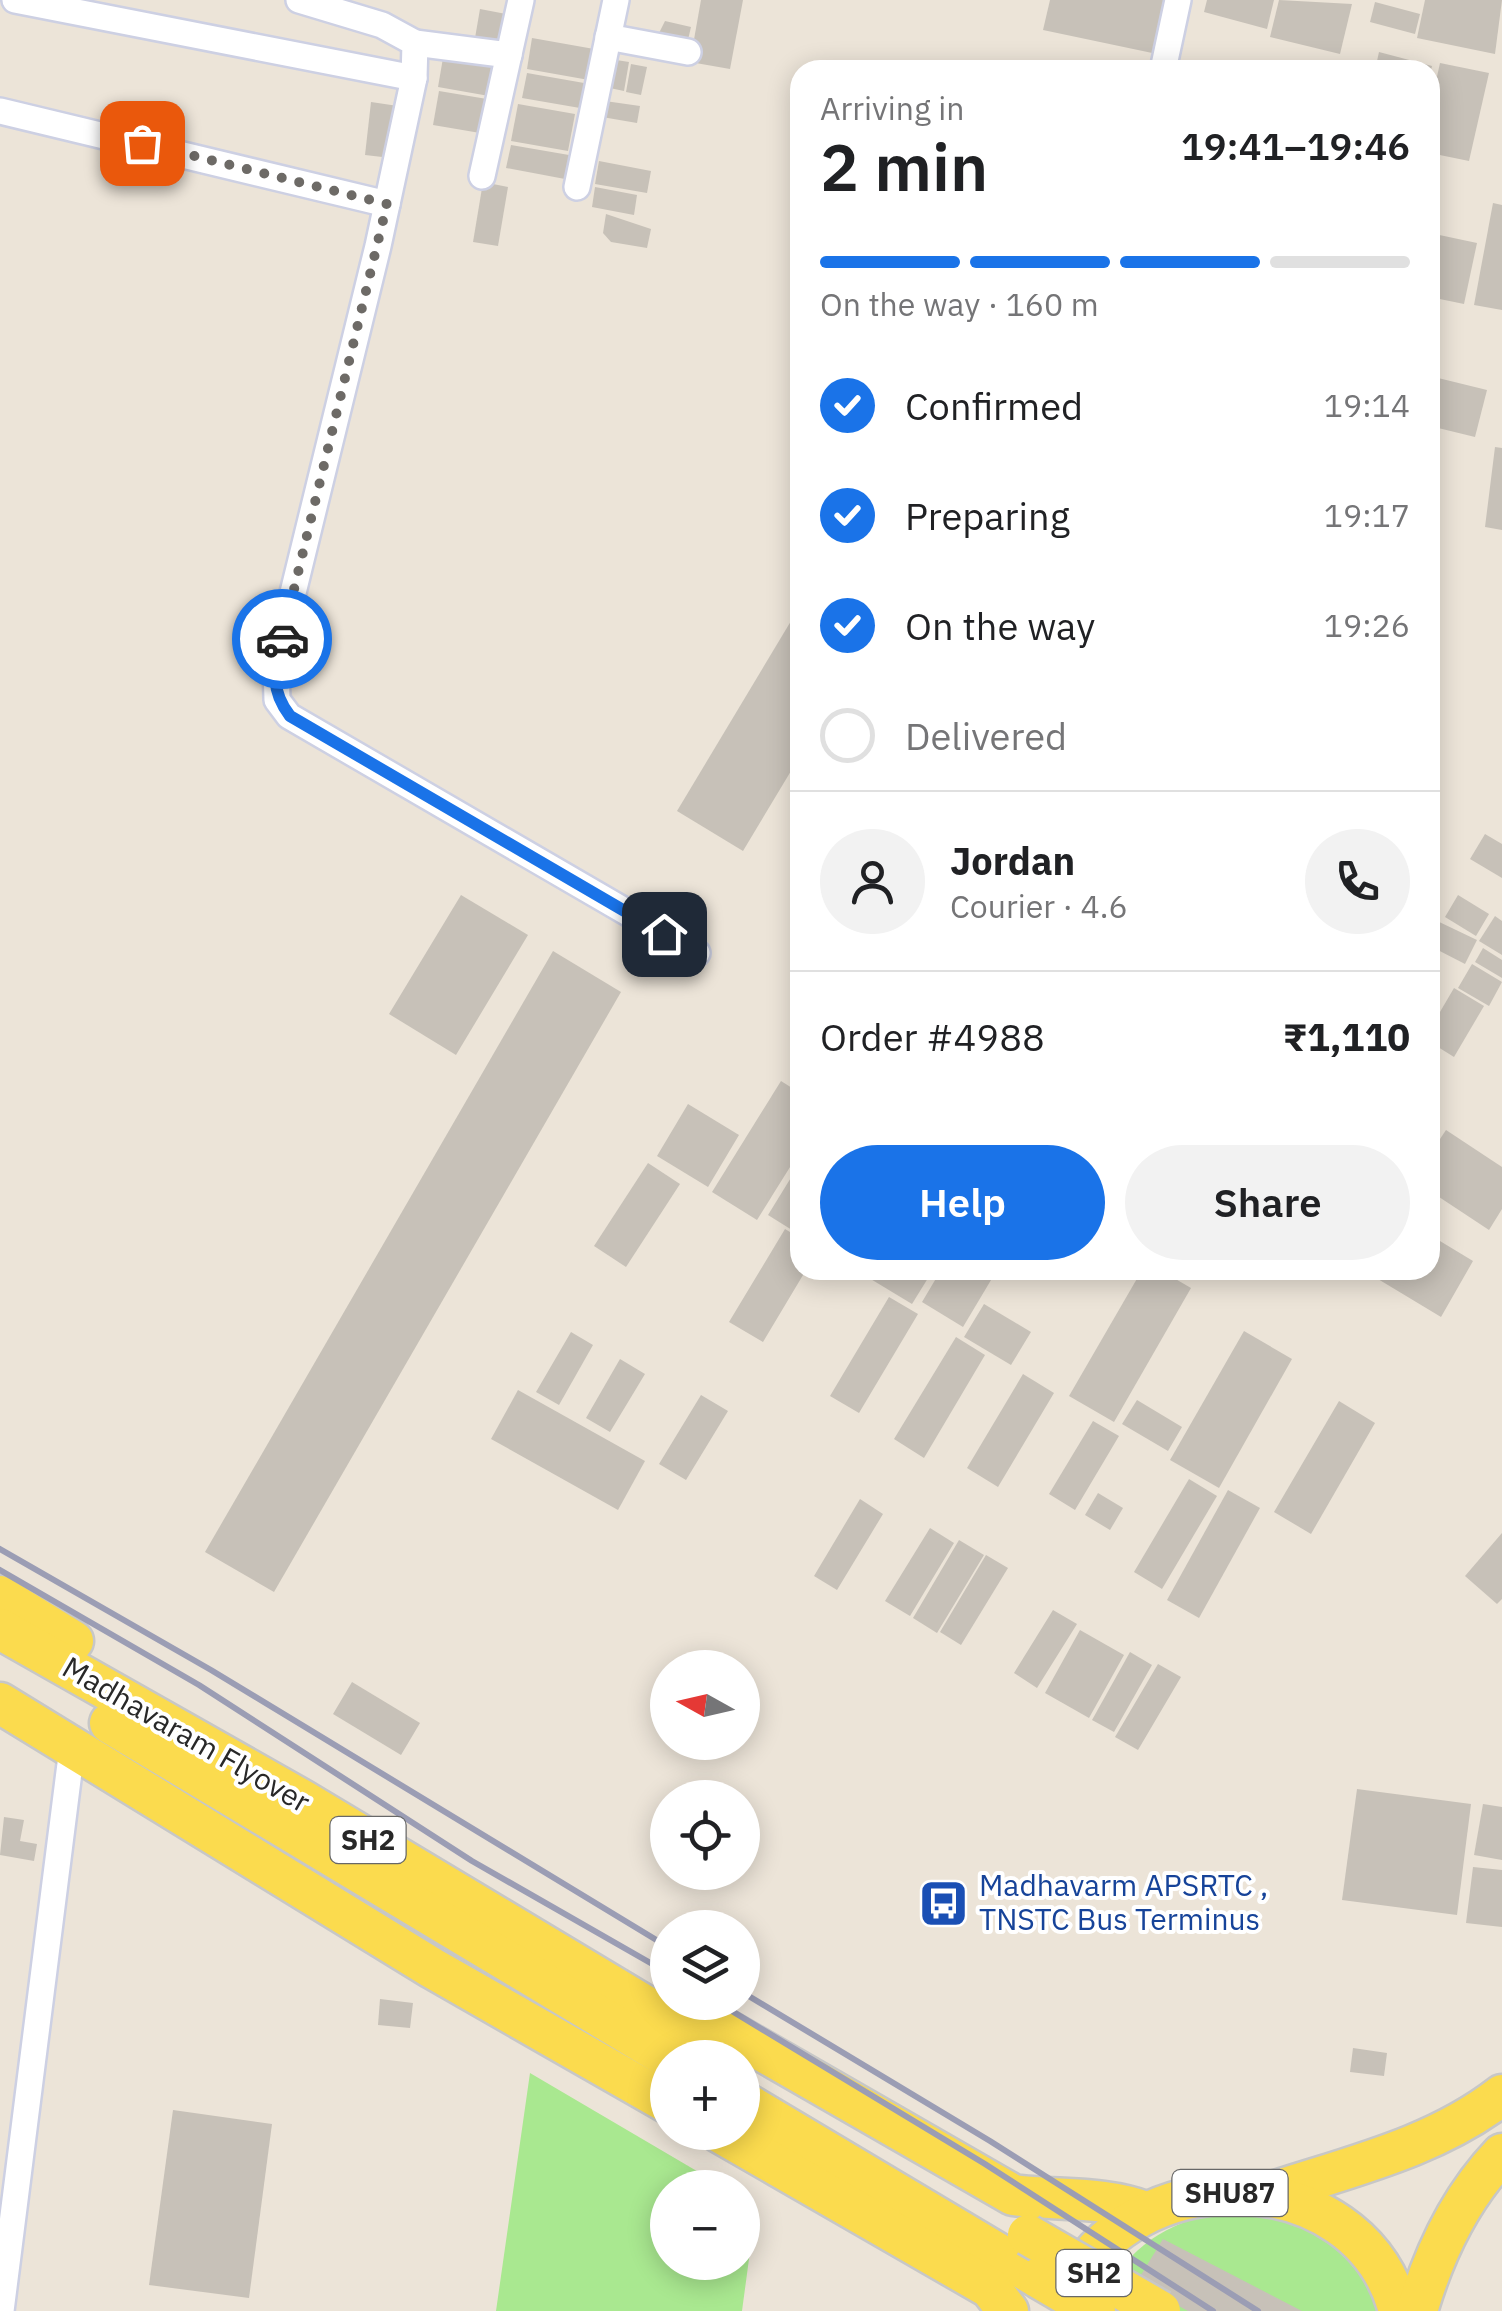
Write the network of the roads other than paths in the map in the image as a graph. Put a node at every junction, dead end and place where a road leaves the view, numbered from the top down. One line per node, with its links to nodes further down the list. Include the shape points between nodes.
1 (15, 0): 11 (street)
2 (299, 0): 7 (street)
3 (520, 0): 9 (street)
4 (616, 0): 6 (street)
5 (1178, 0): 10 (street)
6 (608, 37): 8 (street); 14 (street)
7 (415, 42): 9 (street); 11 (street)
8 (688, 52)
9 (508, 54): 13 (street)
10 (1165, 60)
11 (414, 78): 15 (street)
12 (0, 111): 15 (street)
13 (482, 176)
14 (577, 187)
15 (387, 204): 16 (street, via 276,662 277,700 290,716)
16 (698, 954)
17 (0, 1596): 22 (main road)
18 (0, 1630): 24 (main road, Madhavaram Flyover / SH2)
19 (0, 1657): 25 (main road, Madhavaram Flyover / SH2)
20 (0, 1703): 21 (main road)
21 (72, 1748): 27 (main road); 36 (street)
22 (650, 1985)
23 (709, 2020): 35 (main road, via 1013,2196 1118,2202)
24 (702, 2040)
25 (650, 2047)
26 (760, 2075): 40 (main road, SH2, bridge)
27 (650, 2093)
28 (1502, 2095): 30 (main road, SHU87)
29 (760, 2113): 39 (main road, SH2, bridge)
30 (1434, 2138): 33 (main road); 34 (main road, SHU87)
31 (750, 2150): 37 (main road, via 990,2288)
32 (1502, 2154): 33 (main road)
33 (1475, 2188): 42 (main road, via 1454,2217)
34 (1267, 2194): 35 (main road, SHU87, via 1205,2192); 41 (main road, SHU87, via 1319,2213 1363,2247)
35 (1145, 2212): 38 (main road, SHU87, via 1105,2240 1074,2278)
36 (1, 2311)
37 (1008, 2311)
38 (1059, 2311)
39 (1095, 2311)
40 (1160, 2311)
41 (1399, 2311)
42 (1418, 2311)

